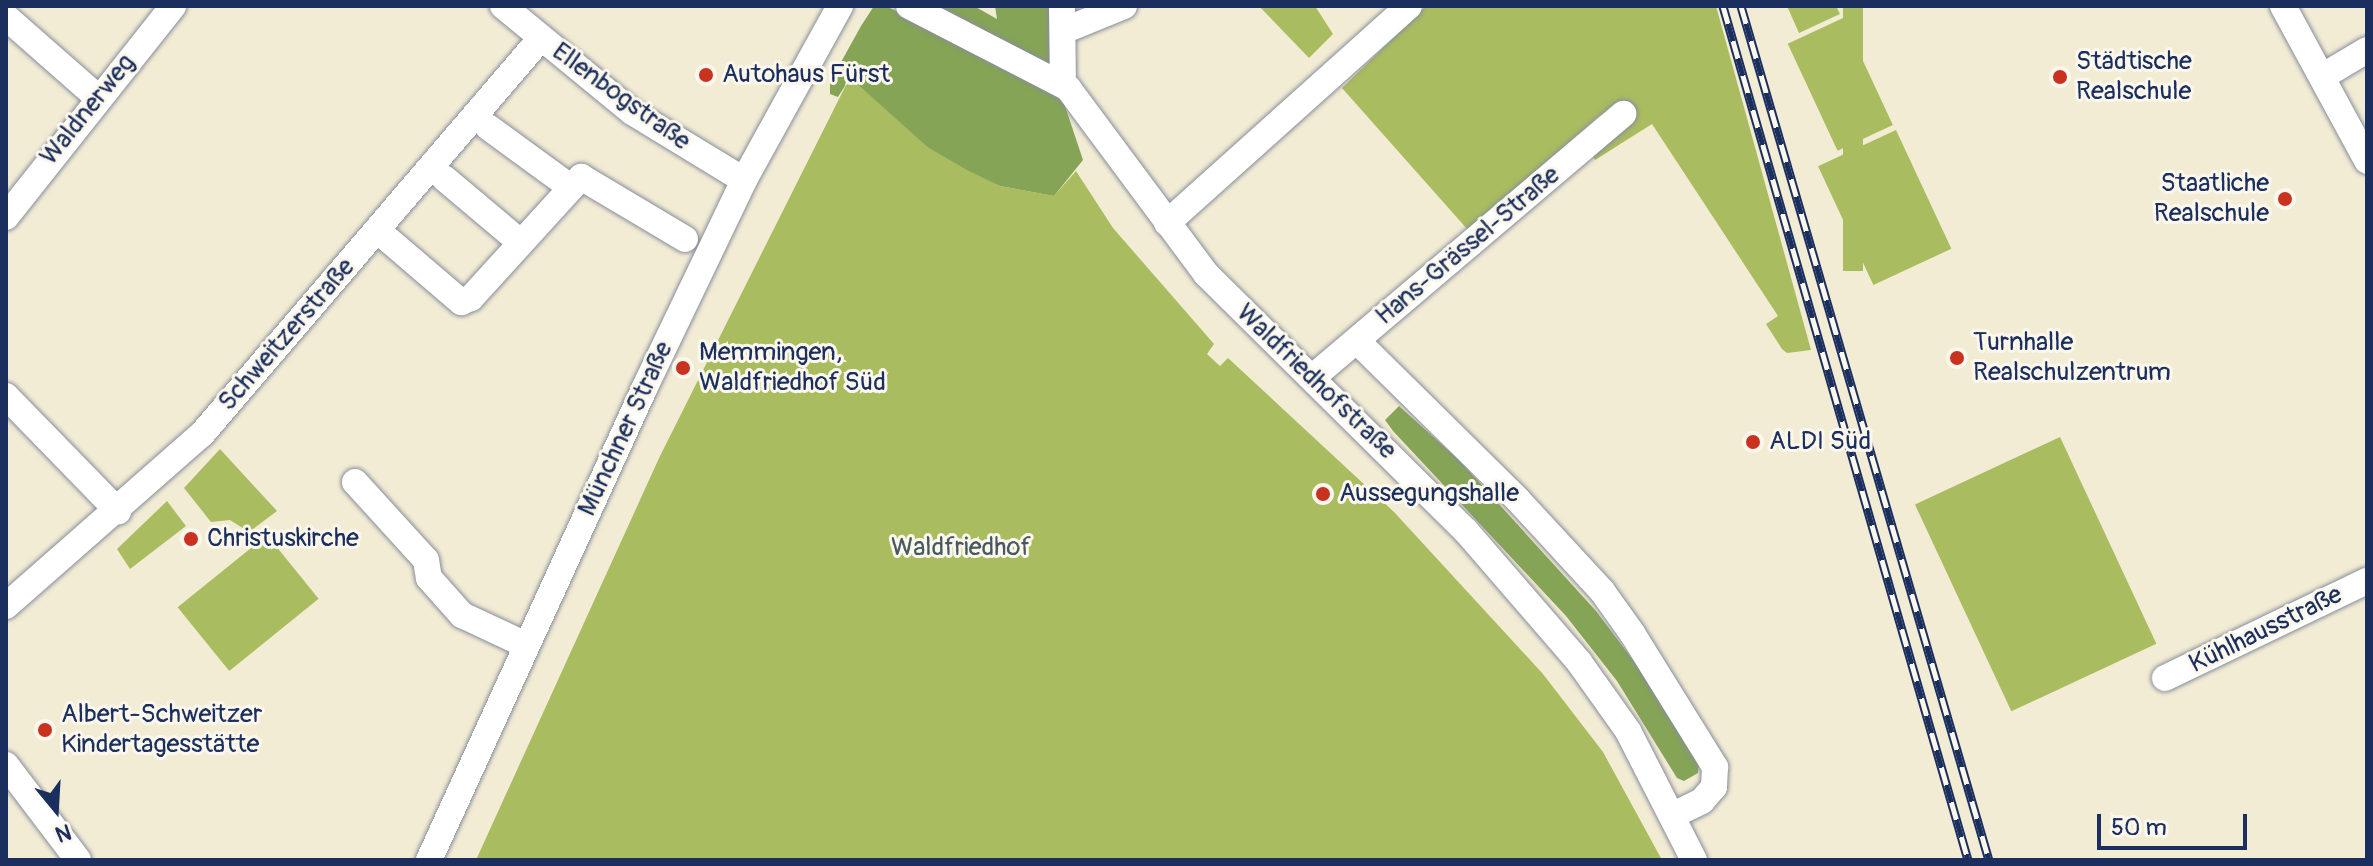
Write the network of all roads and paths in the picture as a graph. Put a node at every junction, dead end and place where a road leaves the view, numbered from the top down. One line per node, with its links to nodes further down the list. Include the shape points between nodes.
1 (503, 6): 10 (street, Ellenbogstraße)
2 (840, 6): 19 (street, Münchner Straße)
3 (909, 6): 13 (street, Waldfriedhofstraße)
4 (1124, 6): 9 (street)
5 (1409, 6): 22 (street)
6 (2283, 6): 12 (street)
7 (158, 11): 14 (street, Waldnerweg)
8 (6, 17): 14 (street)
9 (1062, 18): 13 (street)
10 (541, 38): 19 (street, Ellenbogstraße, via 632,112); 23 (street, Schweitzerstraße)
11 (2367, 50): 12 (street)
12 (2325, 75): 17 (street)
13 (1063, 84): 22 (street, Waldfriedhofstraße)
14 (97, 97): 21 (street, Waldnerweg)
15 (1623, 114): 26 (street, Hans-Grässel-Straße)
16 (488, 127): 20 (street)
17 (2367, 161)
18 (444, 178): 25 (street)
19 (744, 180): 33 (street, Münchner Straße)
20 (569, 186): 24 (street, via 588,179); 25 (street)
21 (6, 217)
22 (1167, 223): 27 (street, Waldfriedhofstraße, via 1239,310)
23 (377, 230): 25 (street, via 461,302 471,298); 30 (street, Schweitzerstraße, via 202,434)
24 (685, 239)
25 (520, 242)
26 (1357, 341): 27 (street, Hans-Grässel-Straße); 36 (street, via 1518,500 1602,591 1632,633 1715,767 1714,787 1708,794)
27 (1313, 377): 36 (street, Waldfriedhofstraße, via 1533,605 1628,731)
28 (6, 396): 30 (street)
29 (355, 482): 33 (street, via 426,560 429,578 462,615)
30 (118, 511): 32 (street, Schweitzerstraße)
31 (2367, 581): 34 (street, Kühlhausstraße)
32 (6, 606)
33 (526, 645): 38 (street, Münchner Straße)
34 (2165, 678)
35 (6, 765): 37 (street)
36 (1673, 815): 39 (street, Waldfriedhofstraße)
37 (78, 860)
38 (429, 860)
39 (1694, 860)

